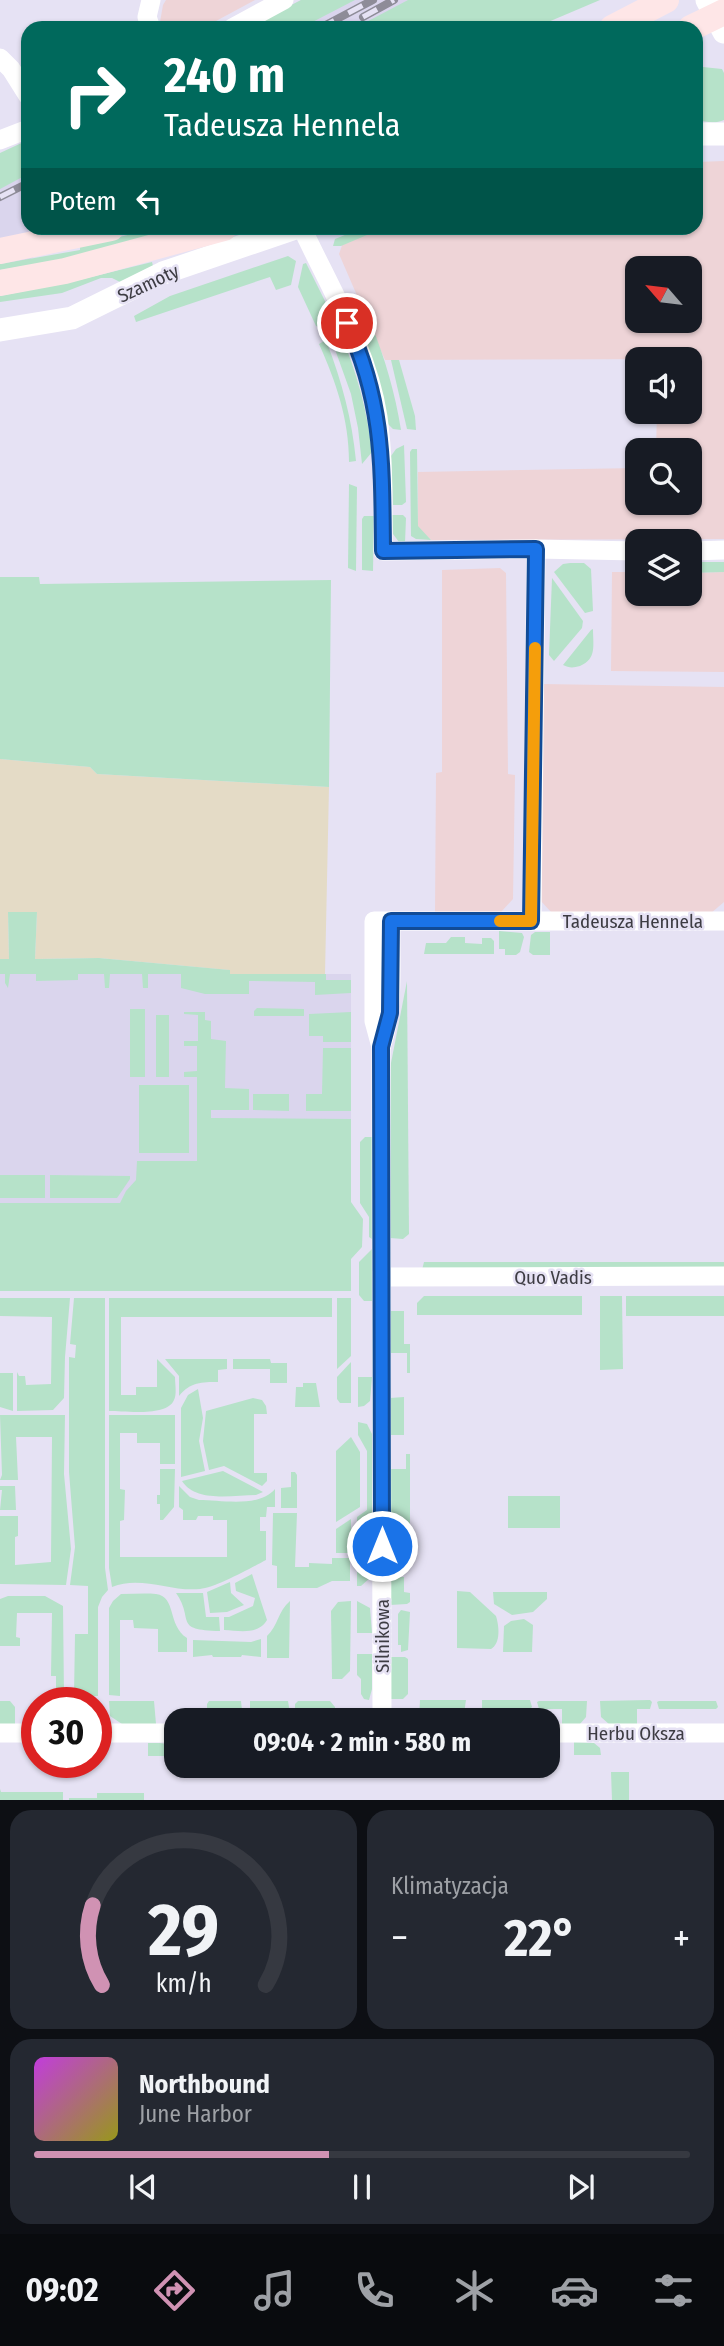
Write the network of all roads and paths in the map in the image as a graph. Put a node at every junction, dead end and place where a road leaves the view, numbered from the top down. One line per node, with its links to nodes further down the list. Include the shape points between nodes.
1 (151, 0): 4 (street)
2 (284, 0): 5 (street)
3 (666, 0): 6 (main road)
4 (148, 21)
5 (245, 21)
6 (626, 21)
7 (0, 58): 8 (street)
8 (21, 85)
9 (21, 132): 10 (street)
10 (0, 140)
11 (77, 235): 15 (main road)
12 (198, 235): 16 (main road, via 79,268)
13 (274, 235): 17 (street, Szamoty, via 163,273 72,318)
14 (305, 235): 18 (street, via 365,367 378,415 383,551)
15 (0, 251)
16 (0, 283)
17 (0, 330)
18 (536, 549): 20 (street); 23 (street)
19 (724, 550): 21 (street)
20 (625, 551)
21 (702, 551)
22 (382, 921): 23 (street, Tadeusza Hennela); 26 (street, Silnikowa, via 390,1013 381,1047)
23 (531, 921): 24 (street, Tadeusza Hennela)
24 (724, 921)
25 (724, 1276): 26 (street, Quo Vadis)
26 (382, 1277): 27 (street, Silnikowa)
27 (382, 1708)
28 (0, 1733): 29 (street)
29 (21, 1733)
30 (112, 1733): 31 (street)
31 (164, 1733)
32 (560, 1733): 33 (street, Herbu Oksza)
33 (724, 1734)

